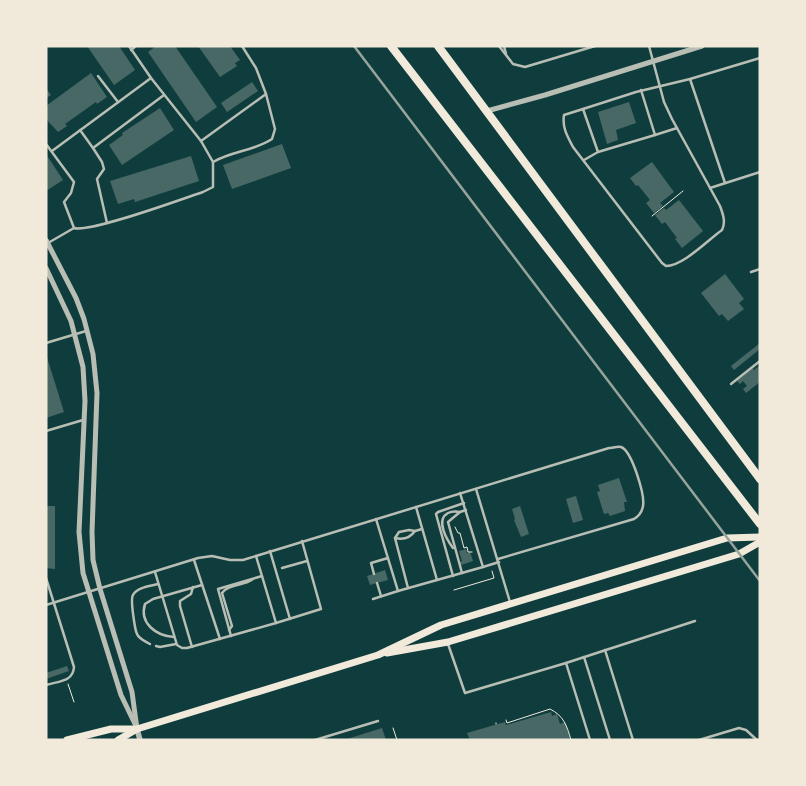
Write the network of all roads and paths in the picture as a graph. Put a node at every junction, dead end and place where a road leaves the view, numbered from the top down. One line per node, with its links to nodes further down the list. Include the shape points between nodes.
1 (129, 46): 11 (lane)
2 (136, 46): 11 (lane)
3 (242, 46): 20 (lane, via 256,68)
4 (390, 46): 61 (highway)
5 (438, 46): 24 (highway)
6 (499, 46): 12 (lane)
7 (504, 46): 12 (lane)
8 (595, 46): 12 (lane, via 525,67 513,64)
9 (649, 46): 14 (lane)
10 (702, 46): 14 (street)
11 (131, 50): 16 (lane)
12 (506, 56)
13 (760, 58): 17 (lane)
14 (654, 61): 18 (lane); 24 (street)
15 (98, 76): 22 (lane)
16 (151, 78): 21 (lane); 22 (lane)
17 (690, 79): 18 (lane); 36 (lane)
18 (660, 86): 19 (lane); 25 (lane)
19 (641, 90): 23 (lane); 27 (lane)
20 (266, 94): 28 (lane); 34 (lane, via 275,129 272,139)
21 (164, 95): 28 (lane); 30 (lane)
22 (118, 102): 26 (lane)
23 (583, 109): 32 (lane); 33 (lane, via 564,115 563,123 566,135)
24 (487, 111): 53 (highway)
25 (677, 128): 27 (lane); 37 (lane)
26 (80, 130): 30 (lane); 31 (lane)
27 (655, 135): 32 (lane)
28 (201, 141): 34 (lane)
29 (46, 144): 31 (lane)
30 (93, 148): 40 (lane, via 104,169 96,179)
31 (52, 151): 41 (lane, via 74,182 64,202)
32 (598, 152): 33 (lane)
33 (584, 160): 37 (lane, via 666,266 676,265 687,258 722,230 723,214)
34 (213, 162): 40 (lane, via 213,186 203,192)
35 (760, 172): 36 (lane)
36 (725, 183): 37 (lane)
37 (710, 188)
38 (683, 190): 39 (path)
39 (652, 216)
40 (107, 223): 41 (lane, via 79,230)
41 (74, 228): 42 (lane)
42 (47, 242): 46 (street, via 76,298)
43 (46, 268): 47 (street, via 65,305)
44 (760, 269): 45 (lane)
45 (751, 272)
46 (88, 331): 47 (lane); 93 (street, via 98,393 92,532)
47 (75, 334): 48 (lane); 51 (street, via 83,367)
48 (46, 343)
49 (760, 361): 50 (lane)
50 (731, 384)
51 (84, 420): 52 (lane); 96 (street, via 79,544)
52 (46, 431)
53 (760, 479)
54 (476, 489): 55 (lane); 76 (lane); 76 (lane, via 609,448 620,447 627,451 633,464 643,498 643,507 634,519)
55 (460, 493): 56 (lane); 57 (lane)
56 (464, 504): 58 (lane); 84 (lane, via 436,514)
57 (416, 507): 60 (lane); 63 (lane)
58 (466, 510): 59 (lane); 77 (lane)
59 (460, 512): 70 (lane, via 448,522); 70 (lane, via 449,512 442,522 446,539)
60 (376, 519): 67 (lane); 72 (lane)
61 (760, 524)
62 (452, 527): 74 (path, via 456,526 464,548 472,551)
63 (422, 530): 64 (lane); 87 (lane)
64 (415, 531): 66 (lane, via 412,536); 66 (lane, via 399,532)
65 (760, 537): 101 (main road, via 727,538)
66 (395, 538): 92 (lane)
67 (302, 541): 69 (lane); 75 (lane)
68 (760, 542): 110 (main road, via 739,554)
69 (270, 551): 71 (lane); 103 (lane)
70 (455, 552): 81 (lane)
71 (256, 556): 73 (lane, via 237,560 212,556); 83 (lane)
72 (388, 558): 82 (lane, via 371,563); 95 (lane)
73 (194, 559): 80 (lane); 90 (lane)
74 (475, 560)
75 (308, 561): 78 (lane); 103 (lane, via 321,609)
76 (499, 561): 77 (lane); 101 (lane)
77 (483, 567): 81 (lane)
78 (282, 568)
79 (491, 570): 94 (path, via 494,578)
80 (154, 572): 89 (lane); 93 (lane)
81 (462, 573): 84 (lane)
82 (374, 574)
83 (262, 576): 85 (lane); 105 (lane)
84 (453, 576): 87 (lane)
85 (257, 577): 106 (lane, via 222,593 232,626); 106 (lane, via 218,589)
86 (46, 578): 100 (lane)
87 (437, 580): 92 (lane)
88 (377, 583): 97 (lane)
89 (158, 584): 98 (lane); 112 (lane, via 136,591 131,604 138,637)
90 (202, 585): 91 (lane); 109 (lane)
91 (193, 587): 98 (lane); 114 (lane, via 191,594 180,601)
92 (408, 588): 95 (lane)
93 (100, 589): 96 (lane); 125 (street, via 132,692)
94 (454, 590)
95 (398, 591): 97 (lane)
96 (88, 593): 100 (lane); 125 (street, via 122,695)
97 (381, 596): 99 (lane)
98 (162, 597): 108 (lane); 108 (lane, via 144,604 144,614 156,633)
99 (373, 599)
100 (55, 603): 102 (lane); 119 (lane, via 74,667 72,676)
101 (511, 604): 116 (main road, via 441,625)
102 (46, 605)
103 (290, 619): 105 (lane)
104 (695, 621): 115 (lane)
105 (276, 623): 107 (lane)
106 (229, 630): 107 (lane)
107 (231, 636): 109 (lane)
108 (174, 637): 111 (lane)
109 (220, 639): 114 (lane)
110 (448, 642): 116 (main road); 118 (lane, via 465,694)
111 (177, 643): 113 (lane); 114 (lane, via 182,648)
112 (150, 644)
113 (156, 646)
114 (192, 647)
115 (605, 650): 117 (lane); 134 (lane)
116 (378, 654): 125 (main road)
117 (584, 657): 118 (lane); 133 (lane)
118 (566, 663): 132 (lane)
119 (67, 679): 120 (lane); 121 (path)
120 (46, 685)
121 (74, 702)
122 (378, 720): 129 (lane)
123 (506, 720): 131 (path, via 507,723 550,709 565,721)
124 (393, 728): 130 (path)
125 (137, 729): 126 (main road, via 111,729); 127 (main road); 128 (street)
126 (67, 740)
127 (118, 740)
128 (140, 740)
129 (315, 740)
130 (397, 740)
131 (571, 740)
132 (590, 740)
133 (610, 740)
134 (633, 740)
135 (699, 740): 136 (lane, via 739,728)
136 (757, 740)

